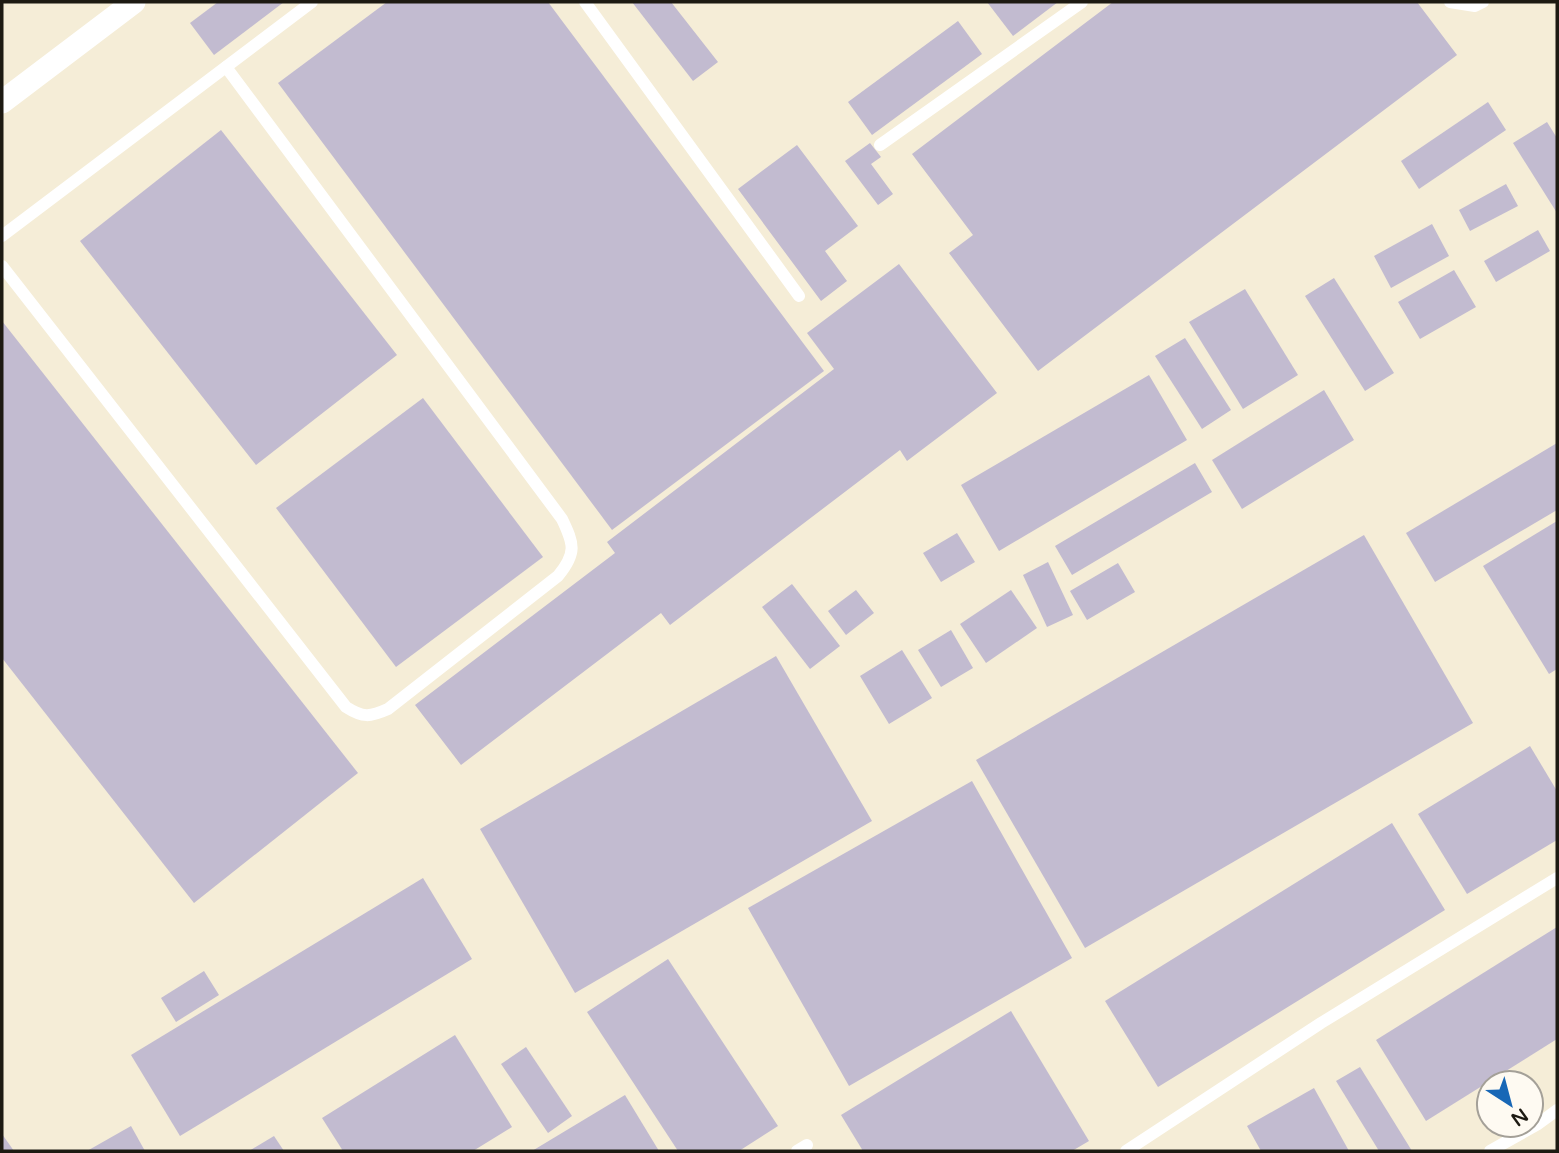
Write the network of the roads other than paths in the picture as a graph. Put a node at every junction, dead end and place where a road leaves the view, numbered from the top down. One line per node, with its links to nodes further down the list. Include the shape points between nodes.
1 (134, 2): 8 (street)
2 (312, 2): 7 (lane)
3 (585, 2): 12 (lane)
4 (1082, 2): 9 (lane)
5 (1450, 2): 6 (lane, via 1475,6)
6 (1483, 2)
7 (226, 67): 10 (lane); 11 (lane, via 562,519 573,542 570,562 558,576 388,709 360,716 346,707)
8 (2, 102)
9 (880, 145)
10 (2, 236)
11 (2, 266)
12 (799, 296)
13 (1557, 878): 15 (lane, via 1321,1023)
14 (1557, 1110): 16 (lane)
15 (1126, 1151)
16 (1490, 1151)

